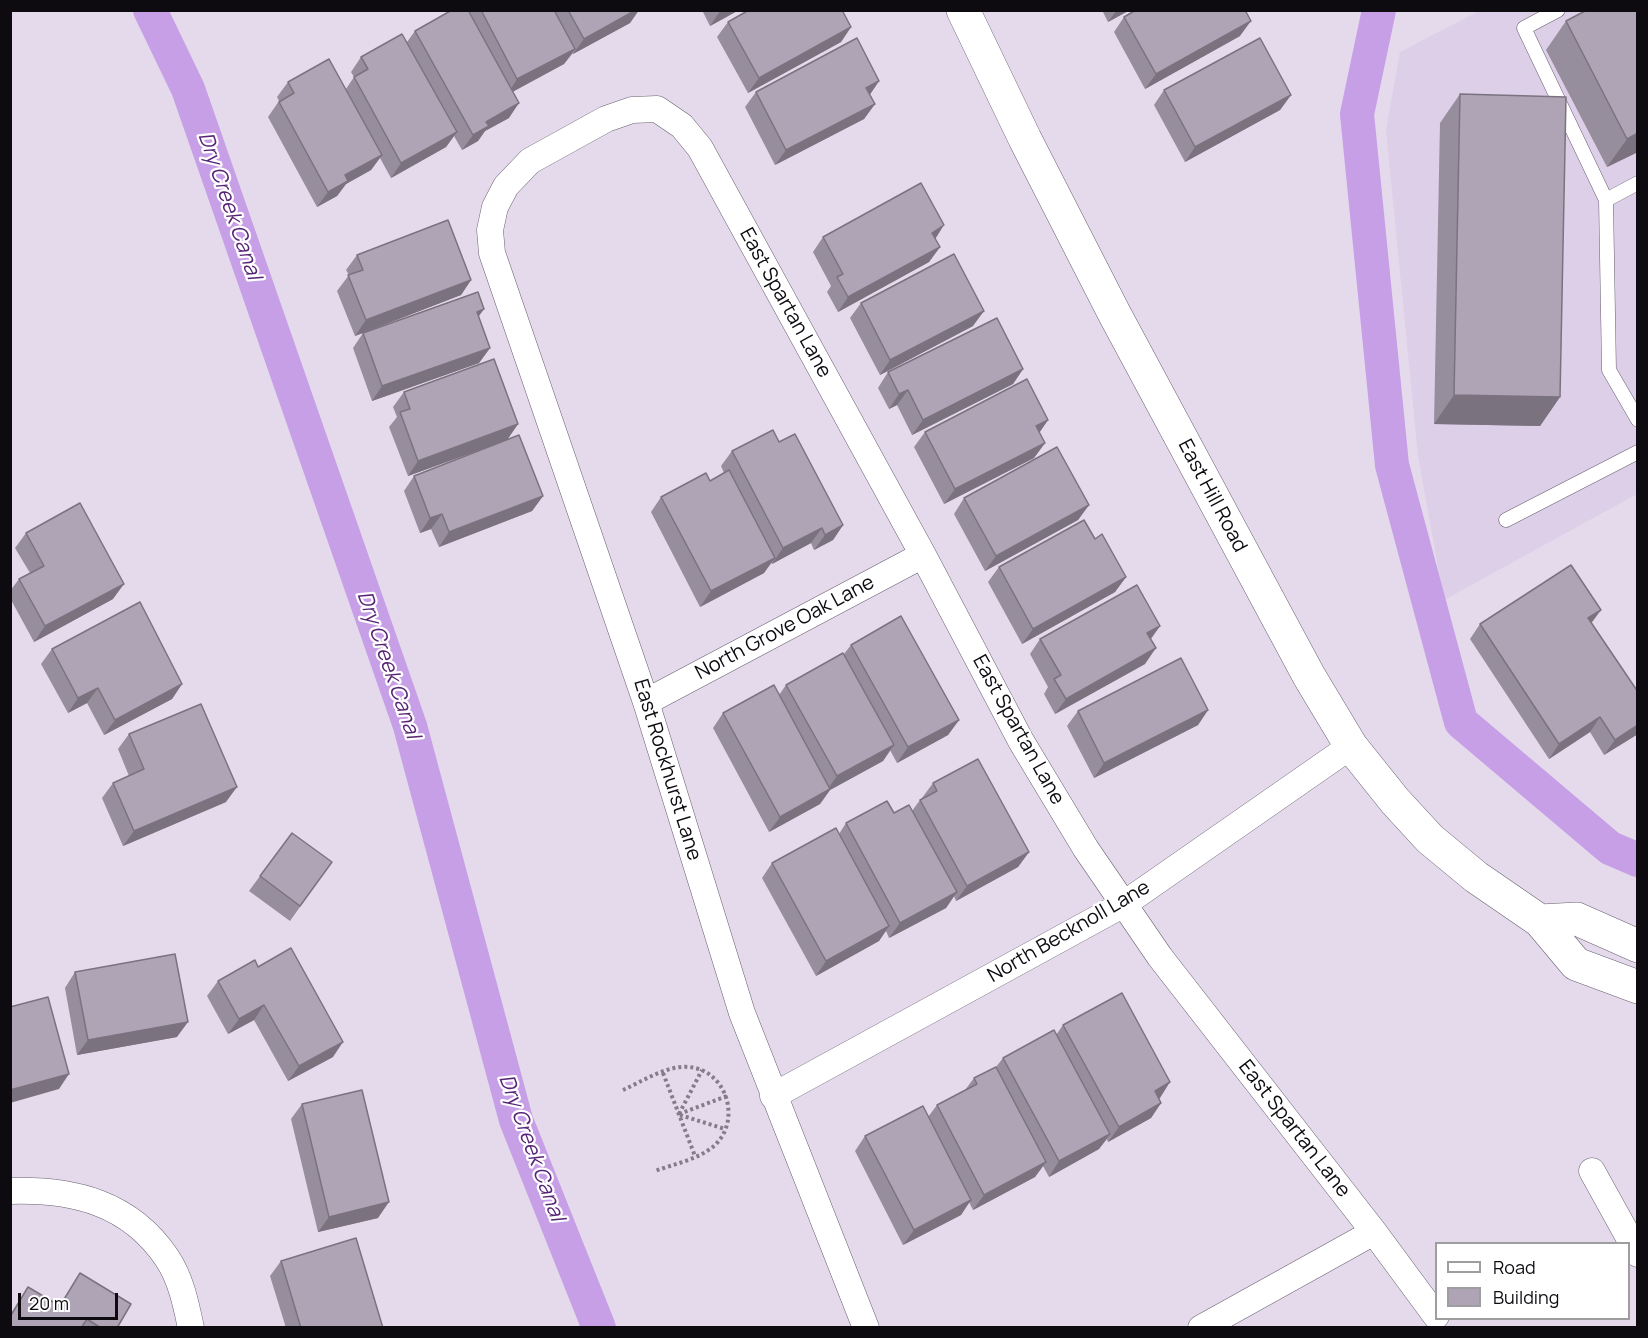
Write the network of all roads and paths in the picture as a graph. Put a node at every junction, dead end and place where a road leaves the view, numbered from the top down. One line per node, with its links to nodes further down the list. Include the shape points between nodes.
1 (963, 10): 11 (street, East Hill Road, via 1114,313)
2 (1557, 10): 4 (lane, via 1524,28)
3 (1638, 183): 4 (lane)
4 (1605, 200): 6 (lane, via 1609,370)
5 (495, 207): 9 (street, East Spartan Lane, via 506,186 530,161 606,119 632,110 657,109 682,126 700,148); 10 (street, East Rockhurst Lane, via 490,230 492,253)
6 (1638, 420)
7 (1638, 452): 8 (lane)
8 (1506, 520)
9 (923, 555): 10 (street, North Grove Oak Lane); 12 (street, East Spartan Lane, via 1021,741)
10 (646, 702): 20 (street, East Rockhurst Lane, via 742,1013)
11 (1350, 746): 12 (street, North Becknoll Lane); 13 (street, East Hill Road, via 1430,839)
12 (1124, 904): 20 (street, North Becknoll Lane); 27 (street, East Spartan Lane, via 1160,957)
13 (1540, 921): 14 (street, via 1577,919); 15 (street, East Hill Road, via 1576,964)
14 (1638, 946)
15 (1638, 987)
16 (702, 1070): 17 (path, via 688,1067); 19 (path, via 721,1085); 21 (path)
17 (663, 1072): 18 (path); 21 (path)
18 (623, 1090)
19 (726, 1096): 21 (path); 22 (path, via 729,1119)
20 (773, 1096): 31 (street, East Rockhurst Lane)
21 (679, 1114): 22 (path); 23 (path)
22 (725, 1129): 23 (path, via 714,1146)
23 (695, 1156): 24 (path)
24 (656, 1171)
25 (1592, 1171): 28 (street)
26 (10, 1191): 30 (street, via 76,1196 116,1209 143,1230 168,1259 182,1290)
27 (1374, 1232): 29 (street, East Spartan Lane); 32 (street)
28 (1638, 1254)
29 (1435, 1314)
30 (191, 1328)
31 (866, 1328)
32 (1201, 1328)

